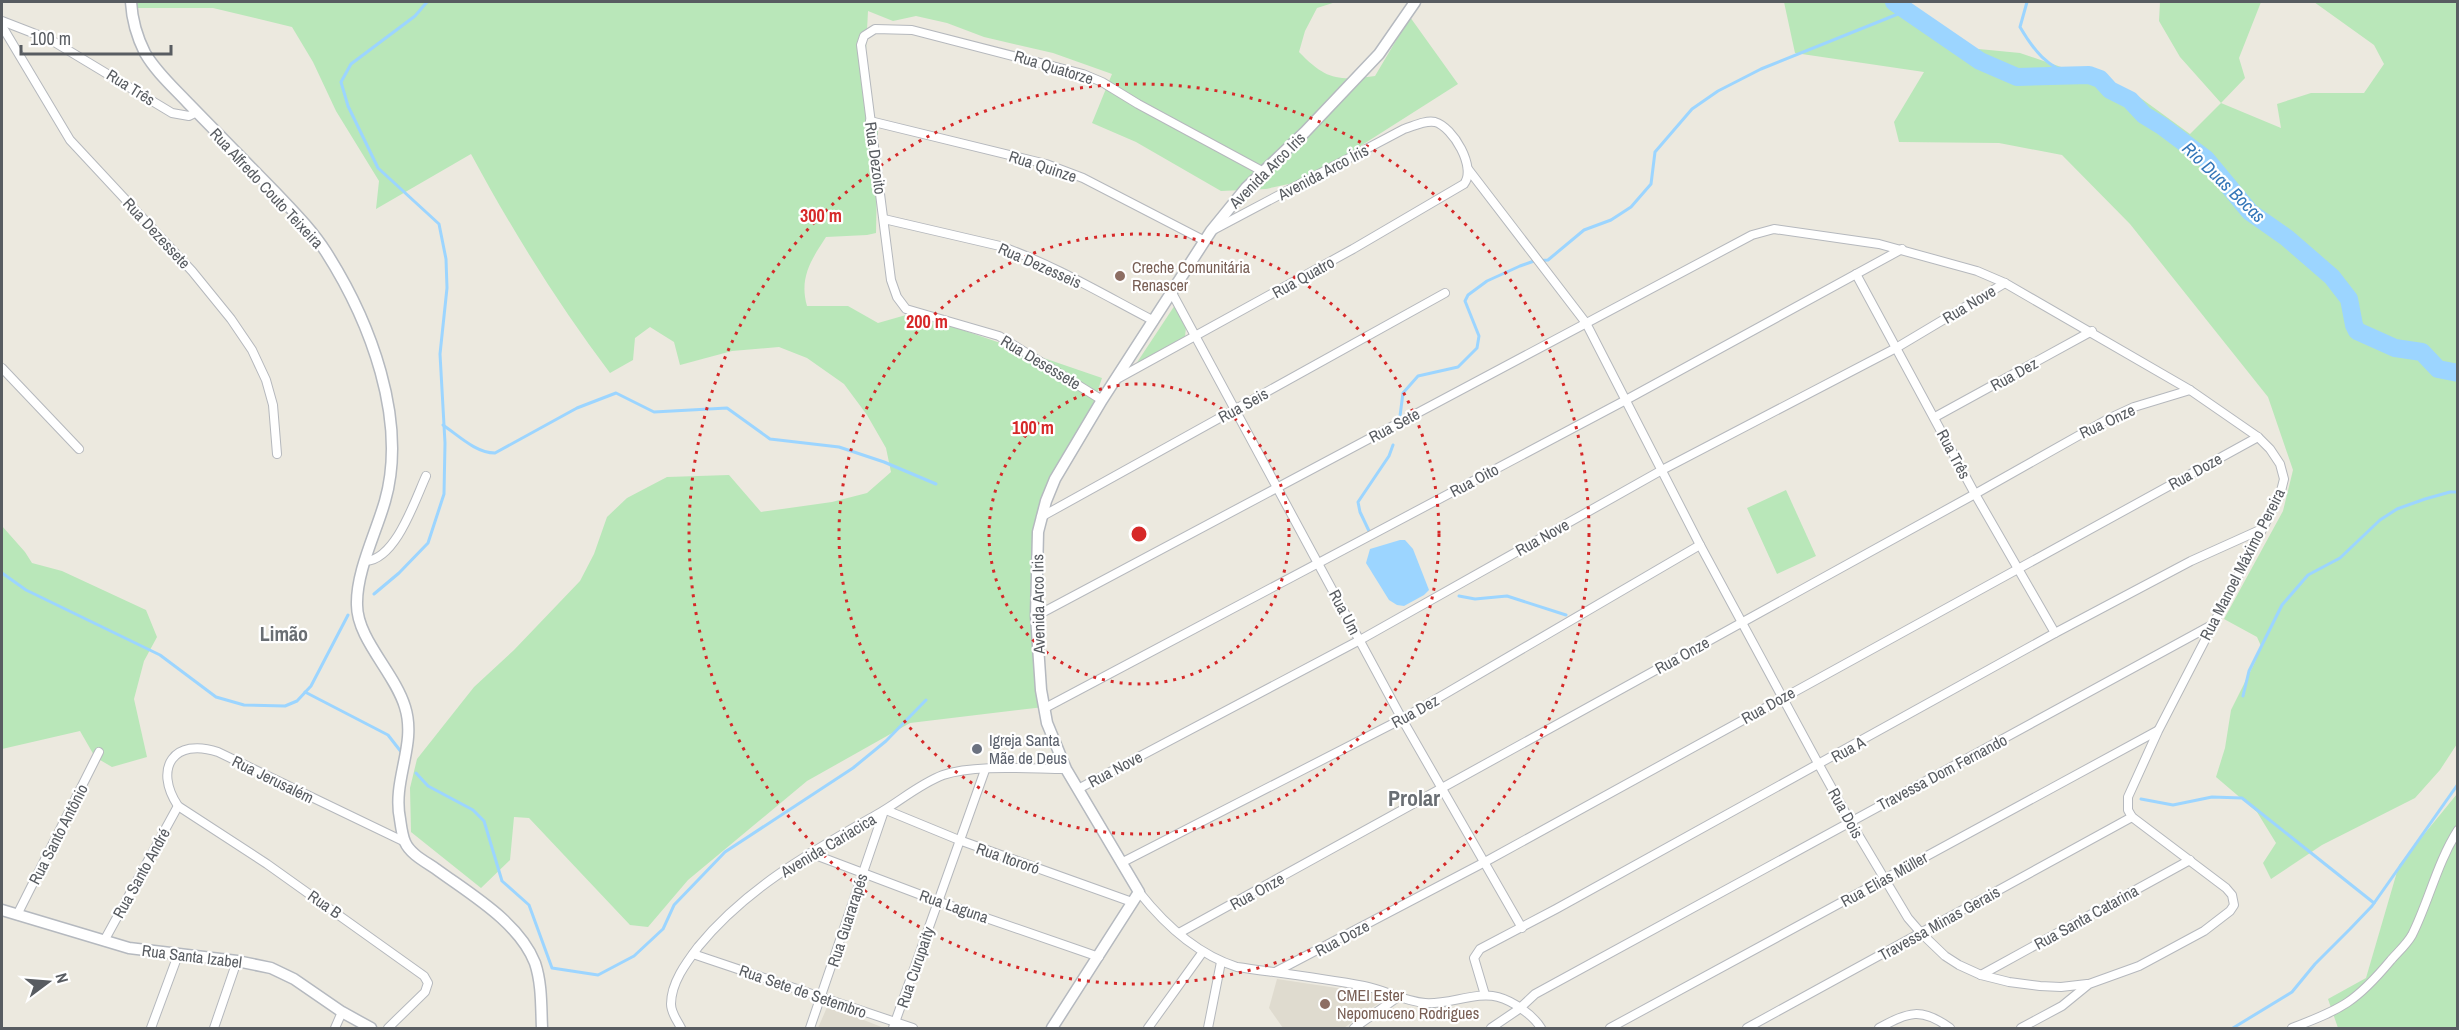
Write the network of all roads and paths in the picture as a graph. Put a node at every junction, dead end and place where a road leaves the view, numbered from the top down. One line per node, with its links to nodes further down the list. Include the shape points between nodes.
1 (131, 2): 6 (street, Rua Alfredo Couto Teixeira, via 144,51 153,66)
2 (1415, 2): 9 (street, Avenida Arco Iris, via 1379,54)
3 (2, 21): 6 (street, Rua Três, via 51,40 172,113 189,116)
4 (2, 26): 33 (street, Rua Dezessete, via 70,140 192,271 252,350 273,405)
5 (864, 36): 7 (street, Rua Dezoito, via 861,45); 9 (street, Rua Quatorze, via 875,29 912,30 1083,74)
6 (197, 112): 41 (street, Rua Alfredo Couto Teixeira, via 319,242 340,276 372,349 388,397 393,449 385,500)
7 (870, 121): 10 (street, Rua Dezoito); 12 (street, Rua Quinze, via 1046,164)
8 (1468, 169): 12 (street, Avenida Arco Íris, via 1454,137 1438,123 1427,121 1404,129); 20 (street, Rua Dois); 22 (street, Rua Quatro, via 1464,184)
9 (1262, 171): 12 (street, Avenida Arco Iris)
10 (884, 219): 15 (street, Rua Dezoito); 19 (street, Rua Dezesseis, via 1024,255)
11 (1752, 235): 13 (street, Rua Manoel Máximo Pereira, via 1774,229); 20 (street, Rua Sete)
12 (1208, 236): 17 (street, Avenida Arco Iris)
13 (1902, 249): 14 (street, Rua Oito); 16 (street, Rua Manoel Máximo Pereira)
14 (1856, 274): 23 (street, Rua Três); 28 (street, Rua Oito)
15 (891, 280): 27 (street, Rua Desessete, via 906,309 999,336)
16 (2005, 283): 21 (street, Rua Manoel Máximo Pereira); 23 (street, Rua Nove)
17 (1172, 292): 19 (street, Avenida Arco Iris); 22 (street, Rua Um)
18 (1445, 293): 29 (street, Rua Seis)
19 (1154, 321): 25 (street, Avenida Arco Iris)
20 (1586, 323): 28 (street, Rua Dois); 36 (street, Rua Sete)
21 (2092, 332): 26 (street, Rua Manoel Máximo Pereira); 30 (street, Rua Dez)
22 (1196, 336): 25 (street, Rua Quatro); 29 (street, Rua Um)
23 (1896, 348): 30 (street, Rua Três); 34 (street, Rua Nove)
24 (2, 368): 32 (street)
25 (1114, 381): 27 (street, Avenida Arco Iris)
26 (2190, 390): 31 (street, Rua Manoel Máximo Pereira); 37 (street, Rua Onze, via 2108,418)
27 (1102, 400): 38 (street, Avenida Arco Iris, via 1055,479)
28 (1624, 401): 34 (street, Rua Dois); 42 (street, Rua Oito)
29 (1236, 409): 36 (street, Rua Um); 38 (street, Rua Seis)
30 (1935, 417): 37 (street, Rua Três)
31 (2258, 437): 39 (street, Rua Manoel Máximo Pereira, via 2276,457 2283,479 2280,495); 43 (street, Rua Doze)
32 (80, 449)
33 (277, 454)
34 (1662, 470): 40 (street, Rua Dois); 48 (street, Rua Nove)
35 (426, 476): 41 (street, via 387,550 375,560)
36 (1278, 487): 42 (street, Rua Um); 44 (street, Rua Sete)
37 (1975, 494): 43 (street, Rua Três); 45 (street, Rua Onze)
38 (1041, 517): 44 (street, Avenida Arco Iris)
39 (2262, 529): 46 (street, Rua Manoel Máximo Pereira); 47 (street, Rua A, via 2191,561)
40 (1700, 545): 45 (street, Rua Dois); 51 (street, Rua Dez)
41 (366, 561): 66 (street, Rua Alfredo Couto Teixeira, via 357,592 358,617 400,696 409,724 398,798)
42 (1318, 562): 48 (street, Rua Um); 50 (street, Rua Oito)
43 (2018, 567): 47 (street, Rua Três); 49 (street, Rua Doze)
44 (1036, 616): 50 (street, Avenida Arco Iris)
45 (1742, 622): 49 (street, Rua Dois); 57 (street, Rua Onze)
46 (2211, 626): 52 (street, Rua Manoel Máximo Pereira); 63 (street, Travessa Dom Fernando)
47 (2055, 633): 54 (street, Rua A)
48 (1360, 640): 51 (street, Rua Um); 58 (street, Rua Nove)
49 (1784, 696): 54 (street, Rua Dois); 70 (street, Rua Doze)
50 (1045, 708): 55 (street, Avenida Arco Iris, via 1051,738)
51 (1402, 719): 57 (street, Rua Um); 69 (street, Rua Dez)
52 (2158, 731): 62 (street, Rua Manoel Máximo Pereira, via 2128,797); 72 (street, Rua Elias Müller)
53 (99, 752): 77 (street, Rua Santo Antônio)
54 (1819, 765): 63 (street, Rua Dois); 78 (street, Rua A)
55 (1066, 769): 56 (street, Avenida Cariacica); 58 (street, Avenida Arco Iris)
56 (985, 770): 61 (street, Avenida Cariacica, via 943,775); 65 (street, Rua Curupaity)
57 (1442, 788): 70 (street, Rua Um); 79 (street, Rua Onze)
58 (1078, 789): 69 (street, Avenida Arco Iris)
59 (169, 793): 60 (street, Rua B); 66 (street, Rua Jerusalém, via 166,774 172,757 179,751 203,747)
60 (177, 806): 81 (street, Rua Santo André); 102 (street, Rua B, via 267,864 424,976 428,983 425,992)
61 (885, 810): 65 (street, Rua Itororó); 67 (street, Avenida Cariacica); 71 (street, Rua Guararapés)
62 (2132, 817): 68 (street); 80 (street, Travessa Minas Gerais)
63 (1850, 821): 72 (street, Rua Dois); 94 (street, Travessa Dom Fernando, via 1535,994)
64 (2457, 830): 117 (street, via 2411,937 2355,999)
65 (959, 840): 74 (street, Rua Curupaity); 75 (street, Rua Itororó)
66 (405, 842): 103 (street, via 518,937 538,975)
67 (810, 853): 71 (street, Rua Laguna); 83 (street, Avenida Cariacica, via 740,902)
68 (2190, 860): 89 (street, Rua Santa Catarina); 90 (street, via 2232,895 2235,901 2230,911 2179,946)
69 (1121, 862): 73 (street, Avenida Arco Iris)
70 (1483, 863): 78 (street, Rua Um); 88 (street, Rua Doze)
71 (862, 873): 74 (street, Rua Laguna); 92 (street, Rua Guararapés)
72 (1883, 879): 80 (street, Rua Dois); 112 (street, Rua Elias Müller)
73 (1139, 892): 75 (street); 79 (street, Avenida Arco Iris)
74 (937, 901): 85 (street, Rua Laguna); 96 (street, Rua Curupaity)
75 (1132, 902): 85 (street)
76 (2, 910): 77 (street, Rua Santa Izabel)
77 (17, 915): 81 (street, Rua Santa Izabel)
78 (1522, 928): 91 (street, Rua A, via 1475,954)
79 (1179, 933): 82 (street, Avenida Arco Iris)
80 (1921, 933): 89 (street, Rua Dois, via 1959,965); 113 (street, Travessa Minas Gerais)
81 (104, 941): 84 (street, Rua Santa Izabel)
82 (1202, 953): 87 (street, Avenida Arco Iris); 107 (street)
83 (693, 954): 92 (street, Rua Sete de Setembro); 97 (street, Avenida Cariacica, via 672,993 672,1012)
84 (178, 955): 86 (street, Rua Santa Izabel); 98 (street)
85 (1099, 957): 106 (street)
86 (237, 961): 95 (street, Rua Santa Izabel, via 284,974); 99 (street)
87 (1221, 962): 88 (street, Avenida Arco Iris); 108 (street)
88 (1277, 971): 93 (street, Avenida Arco Iris, via 1384,990)
89 (1982, 975): 90 (street, Rua Dois, via 2040,986)
90 (2089, 984): 116 (street, via 2062,1006)
91 (1485, 995): 93 (street, Avenida Arco Iris, via 1442,1003); 94 (street)
92 (822, 997): 96 (street, Rua Sete de Setembro); 104 (street, Rua Guararapés)
93 (1398, 997): 109 (street)
94 (1519, 1009): 110 (street, Travessa Dom Fernando); 111 (street)
95 (342, 1012): 100 (street); 101 (street, Rua Santa Izabel)
96 (895, 1025): 105 (street, Rua Sete de Setembro)
97 (683, 1028)
98 (151, 1029)
99 (214, 1029)
100 (335, 1029)
101 (371, 1029)
102 (388, 1029)
103 (542, 1029)
104 (810, 1029)
105 (913, 1029)
106 (1052, 1029)
107 (1148, 1029)
108 (1208, 1029)
109 (1354, 1029)
110 (1491, 1029)
111 (1542, 1029)
112 (1610, 1029)
113 (1747, 1029)
114 (1879, 1029): 115 (street, via 1897,1018 1918,1013)
115 (1950, 1029)
116 (2021, 1029)
117 (2292, 1029)

